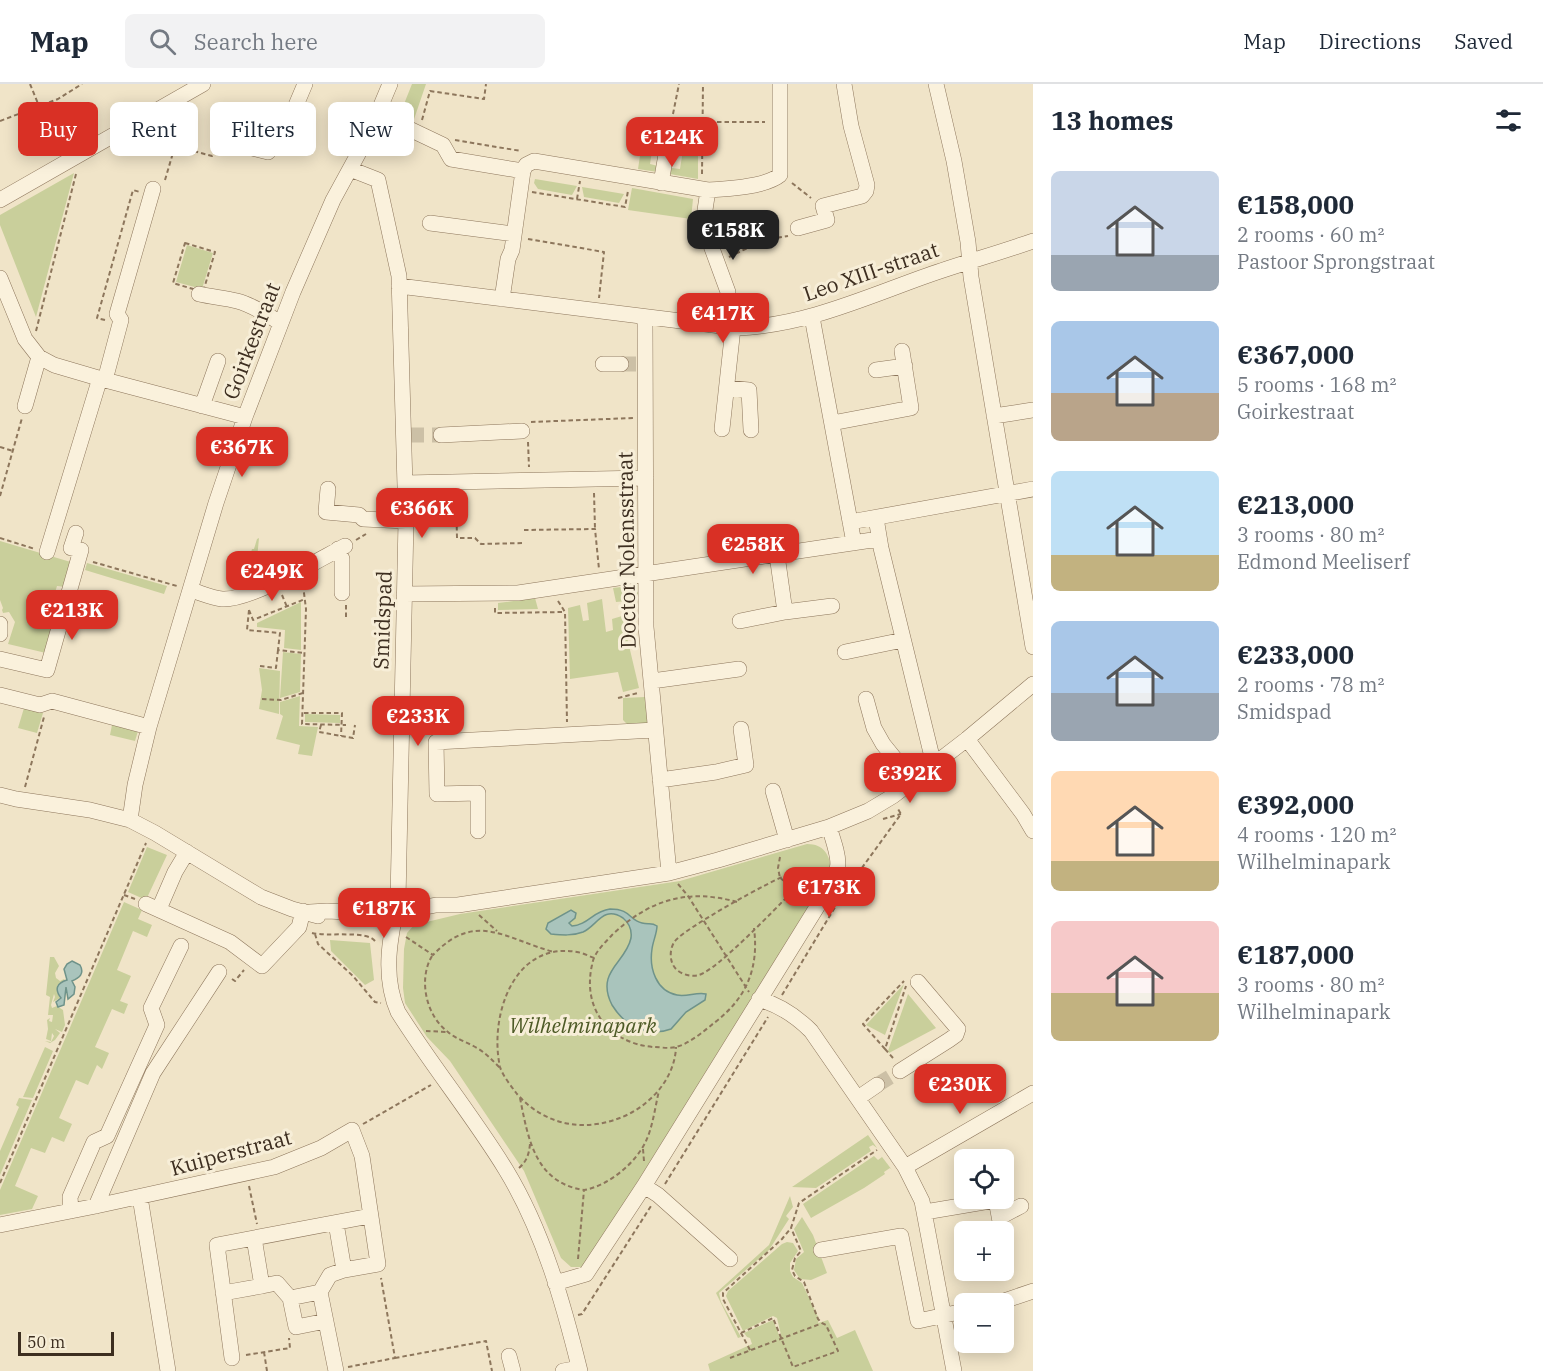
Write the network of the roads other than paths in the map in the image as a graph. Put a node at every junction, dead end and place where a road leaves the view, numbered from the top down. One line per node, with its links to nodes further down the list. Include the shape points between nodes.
1 (203, 84): 18 (street)
2 (304, 84): 7 (street)
3 (390, 84): 8 (street, Goirkestraat)
4 (780, 84): 16 (street, via 780,174 772,181)
5 (844, 84): 20 (street, via 866,191 862,196 823,206 827,220)
6 (936, 84): 23 (street, via 954,161)
7 (297, 102)
8 (383, 102)
9 (276, 122): 9 (street, via 236,144 268,152)
10 (671, 126): 15 (street)
11 (414, 131): 13 (street, via 443,145 451,159)
12 (357, 156): 14 (street, Goirkestraat)
13 (527, 167): 15 (street, via 534,161); 21 (street)
14 (350, 169): 25 (street, Smidspad, via 378,180); 30 (street, Goirkestraat)
15 (662, 183): 16 (street)
16 (705, 189): 31 (street, via 706,232 728,292)
17 (152, 192): 37 (street)
18 (0, 200)
19 (430, 223): 21 (street)
20 (797, 231)
21 (518, 236): 27 (street)
22 (1033, 241): 23 (street, Leo XIII-straat)
23 (970, 261): 28 (street, Leo XIII-straat); 43 (street)
24 (0, 278): 32 (street, via 24,339)
25 (399, 286): 27 (street, Leo XIII-straat); 50 (street, Smidspad)
26 (199, 294): 30 (street, via 254,307)
27 (502, 299): 29 (street, Leo XIII-straat)
28 (812, 317): 31 (street, Leo XIII-straat); 44 (street)
29 (645, 318): 31 (street, Leo XIII-straat); 49 (street, Doctor Nolensstraat, via 641,364)
30 (281, 323): 42 (street, Goirkestraat)
31 (729, 328): 38 (street)
32 (34, 352): 37 (street, via 54,365); 39 (street)
33 (218, 361): 40 (street)
34 (603, 364): 35 (street)
35 (621, 364)
36 (876, 370): 44 (street, via 904,358 911,408)
37 (103, 379): 40 (street); 60 (street)
38 (728, 388): 46 (street); 47 (street, via 749,390)
39 (25, 406)
40 (202, 406): 42 (street)
41 (1033, 410): 43 (street)
42 (245, 417): 63 (street, Goirkestraat)
43 (994, 417): 53 (street)
44 (832, 423): 56 (street)
45 (526, 429): 48 (street)
46 (722, 429)
47 (751, 430)
48 (441, 435)
49 (646, 478): 50 (street); 62 (street, Doctor Nolensstraat)
50 (405, 483): 55 (street, Smidspad)
51 (328, 489): 55 (street, via 326,512)
52 (1033, 489): 53 (street)
53 (1008, 493): 54 (street); 72 (street)
54 (876, 518): 56 (street); 58 (street)
55 (406, 521): 65 (street, Smidspad)
56 (850, 522): 59 (street)
57 (76, 533): 74 (street, via 71,548 81,550 47,670)
58 (879, 539): 59 (street); 71 (street)
59 (854, 543): 61 (street)
60 (47, 552)
61 (777, 555): 62 (street); 67 (street)
62 (648, 573): 65 (street, via 518,593); 77 (street, Doctor Nolensstraat, via 646,627)
63 (191, 590): 64 (street, via 246,602 342,547); 80 (street, Goirkestraat)
64 (342, 593)
65 (404, 594): 97 (street, Smidspad)
66 (832, 606): 67 (street)
67 (785, 612): 68 (street)
68 (740, 621)
69 (0, 624): 70 (street)
70 (0, 634)
71 (903, 640): 73 (street); 84 (street)
72 (1033, 646)
73 (845, 652)
74 (0, 659)
75 (739, 669): 77 (street)
76 (1032, 685): 83 (street)
77 (652, 686): 82 (street, Doctor Nolensstraat)
78 (0, 695): 80 (street, via 44,704 52,701)
79 (866, 699): 86 (street, via 874,728)
80 (149, 727): 89 (street, Goirkestraat)
81 (741, 729): 85 (street, via 746,765)
82 (655, 730): 85 (street, Doctor Nolensstraat); 91 (street, via 436,742 436,794 477,793)
83 (967, 739): 84 (street); 92 (street)
84 (934, 765): 86 (street)
85 (660, 780): 95 (street, Doctor Nolensstraat)
86 (913, 781): 90 (street, via 868,811)
87 (773, 791): 93 (street)
88 (0, 795): 89 (street)
89 (130, 820): 94 (street)
90 (829, 827): 93 (street); 101 (street, via 838,854 837,874)
91 (478, 831)
92 (1033, 831)
93 (787, 840): 95 (street)
94 (187, 852): 96 (street, via 261,897); 96 (street, via 153,907 230,942 262,966 299,927)
95 (669, 873): 97 (street, via 474,902)
96 (306, 911): 97 (street, via 342,922)
97 (396, 923): 122 (street, via 388,966 393,1002 486,1138 523,1201)
98 (180, 946): 111 (street, via 151,1008 157,1025 107,1136 93,1143 70,1197)
99 (219, 972): 109 (street, via 153,1073)
100 (918, 982): 102 (street, via 958,1029 956,1035)
101 (759, 999): 105 (street, via 776,1004 801,1021); 107 (street)
102 (901, 1070)
103 (877, 1085): 105 (street)
104 (1033, 1093): 106 (street)
105 (858, 1098): 106 (street)
106 (905, 1167): 112 (street)
107 (644, 1186): 120 (street); 122 (street, via 586,1274)
108 (140, 1197): 109 (street, Kuiperstraat); 113 (street, Kuiperstraat, via 297,1159 352,1130 362,1156); 135 (street)
109 (96, 1206): 111 (street, Kuiperstraat)
110 (1021, 1206): 115 (street)
111 (71, 1211): 117 (street, Kuiperstraat)
112 (925, 1212): 114 (street, via 996,1200); 130 (street)
113 (370, 1216): 116 (street); 121 (street, via 378,1264)
114 (1000, 1221)
115 (1004, 1221)
116 (336, 1223): 118 (street); 121 (street)
117 (0, 1225)
118 (257, 1237): 123 (street); 126 (street, via 217,1245)
119 (821, 1250): 130 (street, via 902,1236 918,1321)
120 (729, 1259)
121 (344, 1270): 125 (street, via 330,1275)
122 (555, 1282): 134 (street, via 566,1319)
123 (262, 1286): 126 (street); 127 (street, via 277,1283)
124 (1033, 1291): 128 (street)
125 (321, 1292): 127 (street); 131 (street)
126 (223, 1293): 132 (street)
127 (290, 1298): 131 (street, via 296,1327)
128 (1014, 1298)
129 (954, 1314): 130 (street)
130 (945, 1316): 136 (street)
131 (326, 1321): 133 (street)
132 (232, 1358)
133 (342, 1369)
134 (572, 1370)
135 (168, 1371)
136 (954, 1371)

